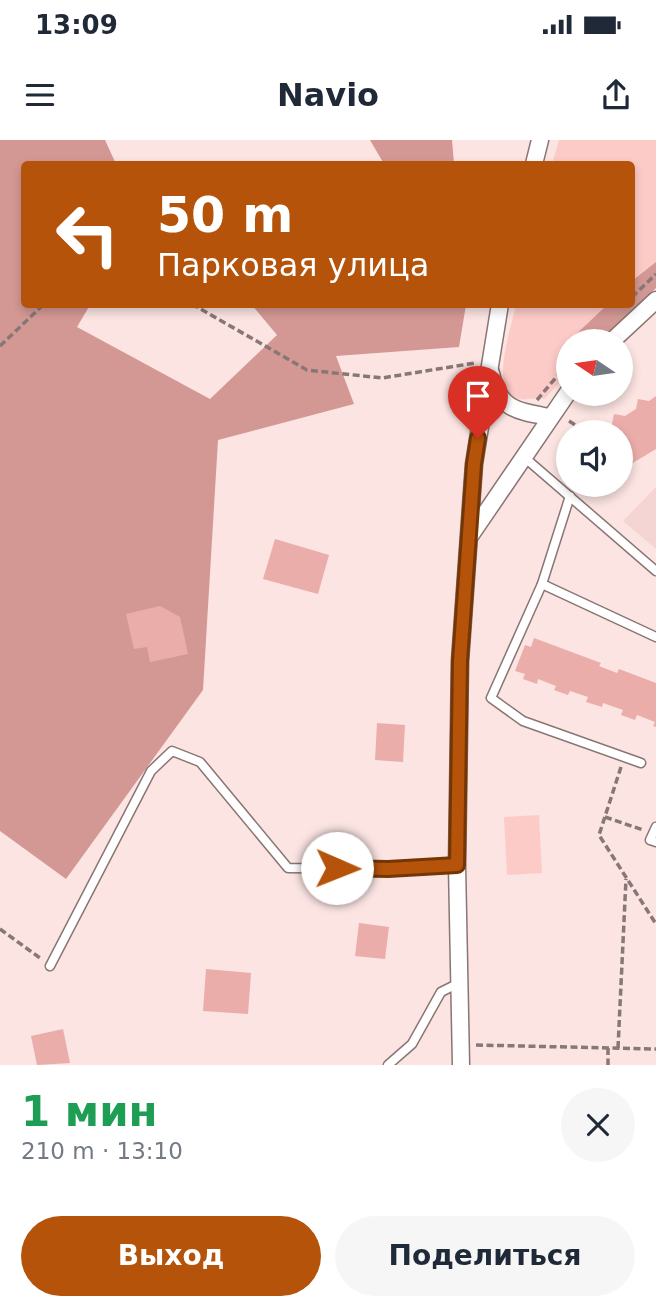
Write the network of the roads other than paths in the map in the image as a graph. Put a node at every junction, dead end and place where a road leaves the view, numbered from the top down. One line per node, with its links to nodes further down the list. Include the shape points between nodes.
1 (540, 140): 2 (street)
2 (535, 161)
3 (656, 300): 5 (street)
4 (499, 308): 6 (street)
5 (625, 329)
6 (489, 361): 8 (street, via 503,403); 13 (street)
7 (558, 406): 8 (street)
8 (550, 417): 9 (street)
9 (524, 457): 10 (lane); 13 (street)
10 (556, 484)
11 (570, 497): 15 (lane)
12 (571, 497): 14 (lane)
13 (468, 539): 18 (street, via 460,661)
14 (656, 571)
15 (542, 584): 16 (lane); 17 (lane, via 491,698 523,721)
16 (656, 637)
17 (641, 763)
18 (457, 865): 19 (lane, via 288,868 200,762 172,751 151,771); 20 (street)
19 (50, 966)
20 (459, 982): 21 (lane, via 441,992 412,1044); 22 (street)
21 (388, 1065)
22 (461, 1065)

